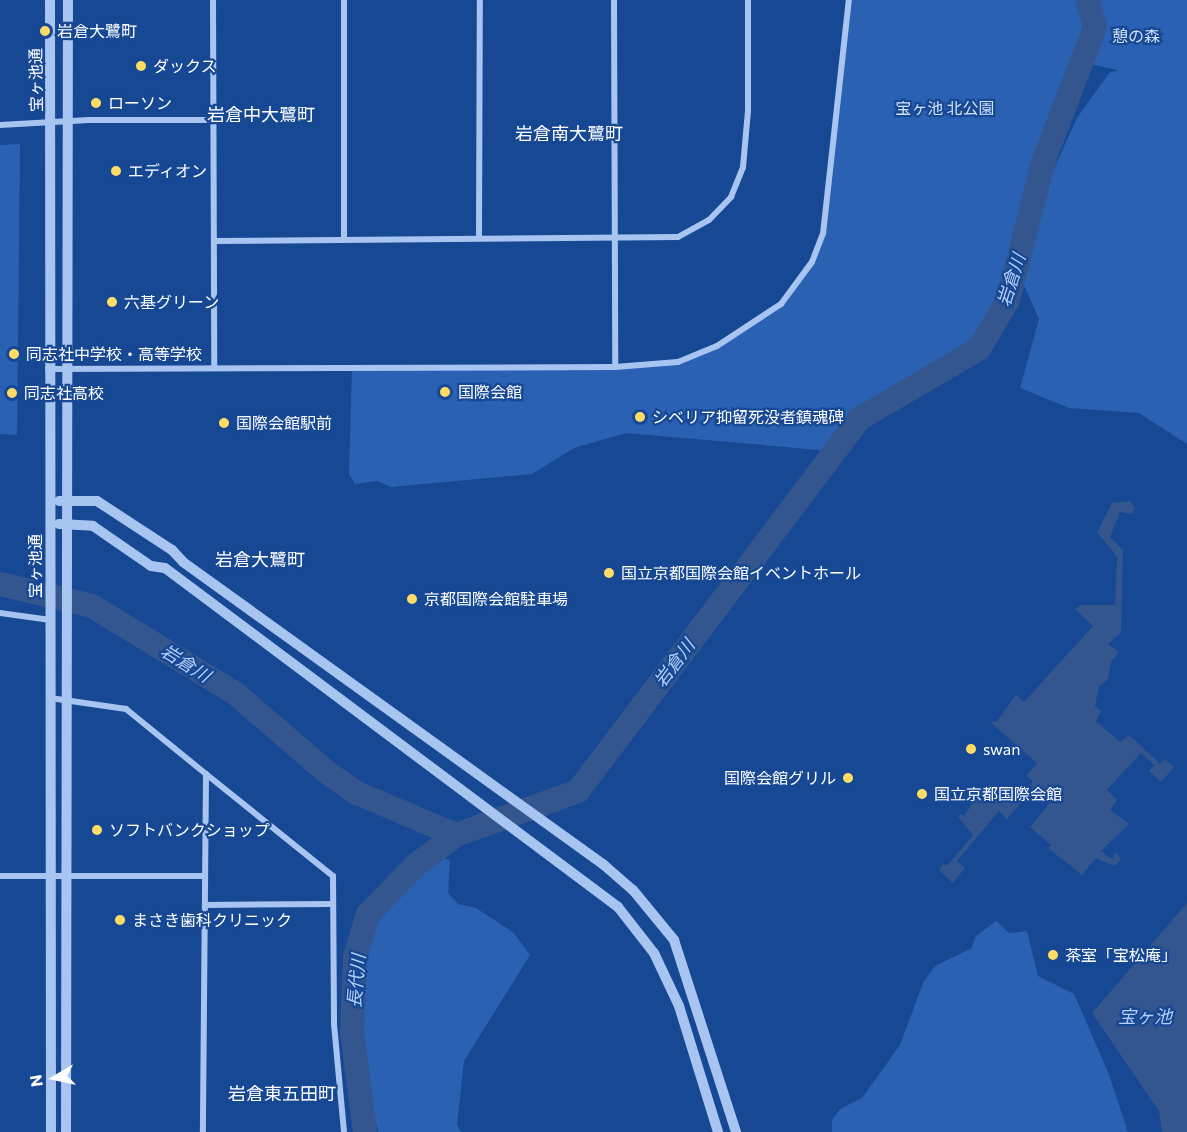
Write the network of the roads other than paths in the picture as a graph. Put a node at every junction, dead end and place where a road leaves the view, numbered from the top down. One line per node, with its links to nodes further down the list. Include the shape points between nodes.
1 (50, 0): 11 (street, 宝ヶ池通)
2 (68, 0): 10 (street, 宝ヶ池通)
3 (213, 0): 9 (street)
4 (344, 0): 15 (street)
5 (480, 0): 14 (street)
6 (614, 0): 13 (street)
7 (748, 0): 13 (street, via 748,111 743,167 731,197 709,220 678,237)
8 (849, 0): 17 (street, via 828,207 812,262 799,283 762,321 717,346 678,362)
9 (213, 120): 10 (street); 16 (street)
10 (68, 121): 11 (street); 20 (street, 宝ヶ池通)
11 (51, 124): 12 (street); 19 (street, 宝ヶ池通)
12 (0, 125)
13 (615, 237): 14 (street); 17 (street)
14 (479, 238): 15 (street)
15 (344, 240): 16 (street)
16 (214, 241): 18 (street)
17 (615, 367): 18 (street)
18 (214, 368): 20 (street)
19 (48, 369): 20 (street); 21 (street, 宝ヶ池通)
20 (66, 369): 22 (street, 宝ヶ池通)
21 (49, 500): 22 (street); 23 (street, 宝ヶ池通)
22 (66, 501): 24 (street, 宝ヶ池通); 41 (street, via 98,501 172,550 211,583 566,837 633,890 674,940)
23 (50, 524): 24 (street); 26 (street, 宝ヶ池通)
24 (65, 525): 28 (street, 宝ヶ池通); 40 (street, via 93,526 151,566 165,568 618,906 654,953 679,1006)
25 (0, 613): 26 (street)
26 (51, 617): 27 (street, 宝ヶ池通)
27 (50, 698): 28 (street); 31 (street, 宝ヶ池通)
28 (64, 700): 29 (street, via 126,709); 33 (street, 宝ヶ池通)
29 (206, 774): 32 (street); 34 (street, via 333,876)
30 (0, 876): 31 (street)
31 (49, 876): 33 (street); 36 (street, 宝ヶ池通)
32 (204, 876): 33 (street); 35 (street)
33 (65, 877): 37 (street, 宝ヶ池通)
34 (332, 904): 35 (street); 39 (street, via 334,1024)
35 (205, 905): 38 (street)
36 (51, 1132)
37 (66, 1132)
38 (203, 1132)
39 (344, 1132)
40 (718, 1132)
41 (736, 1132)

